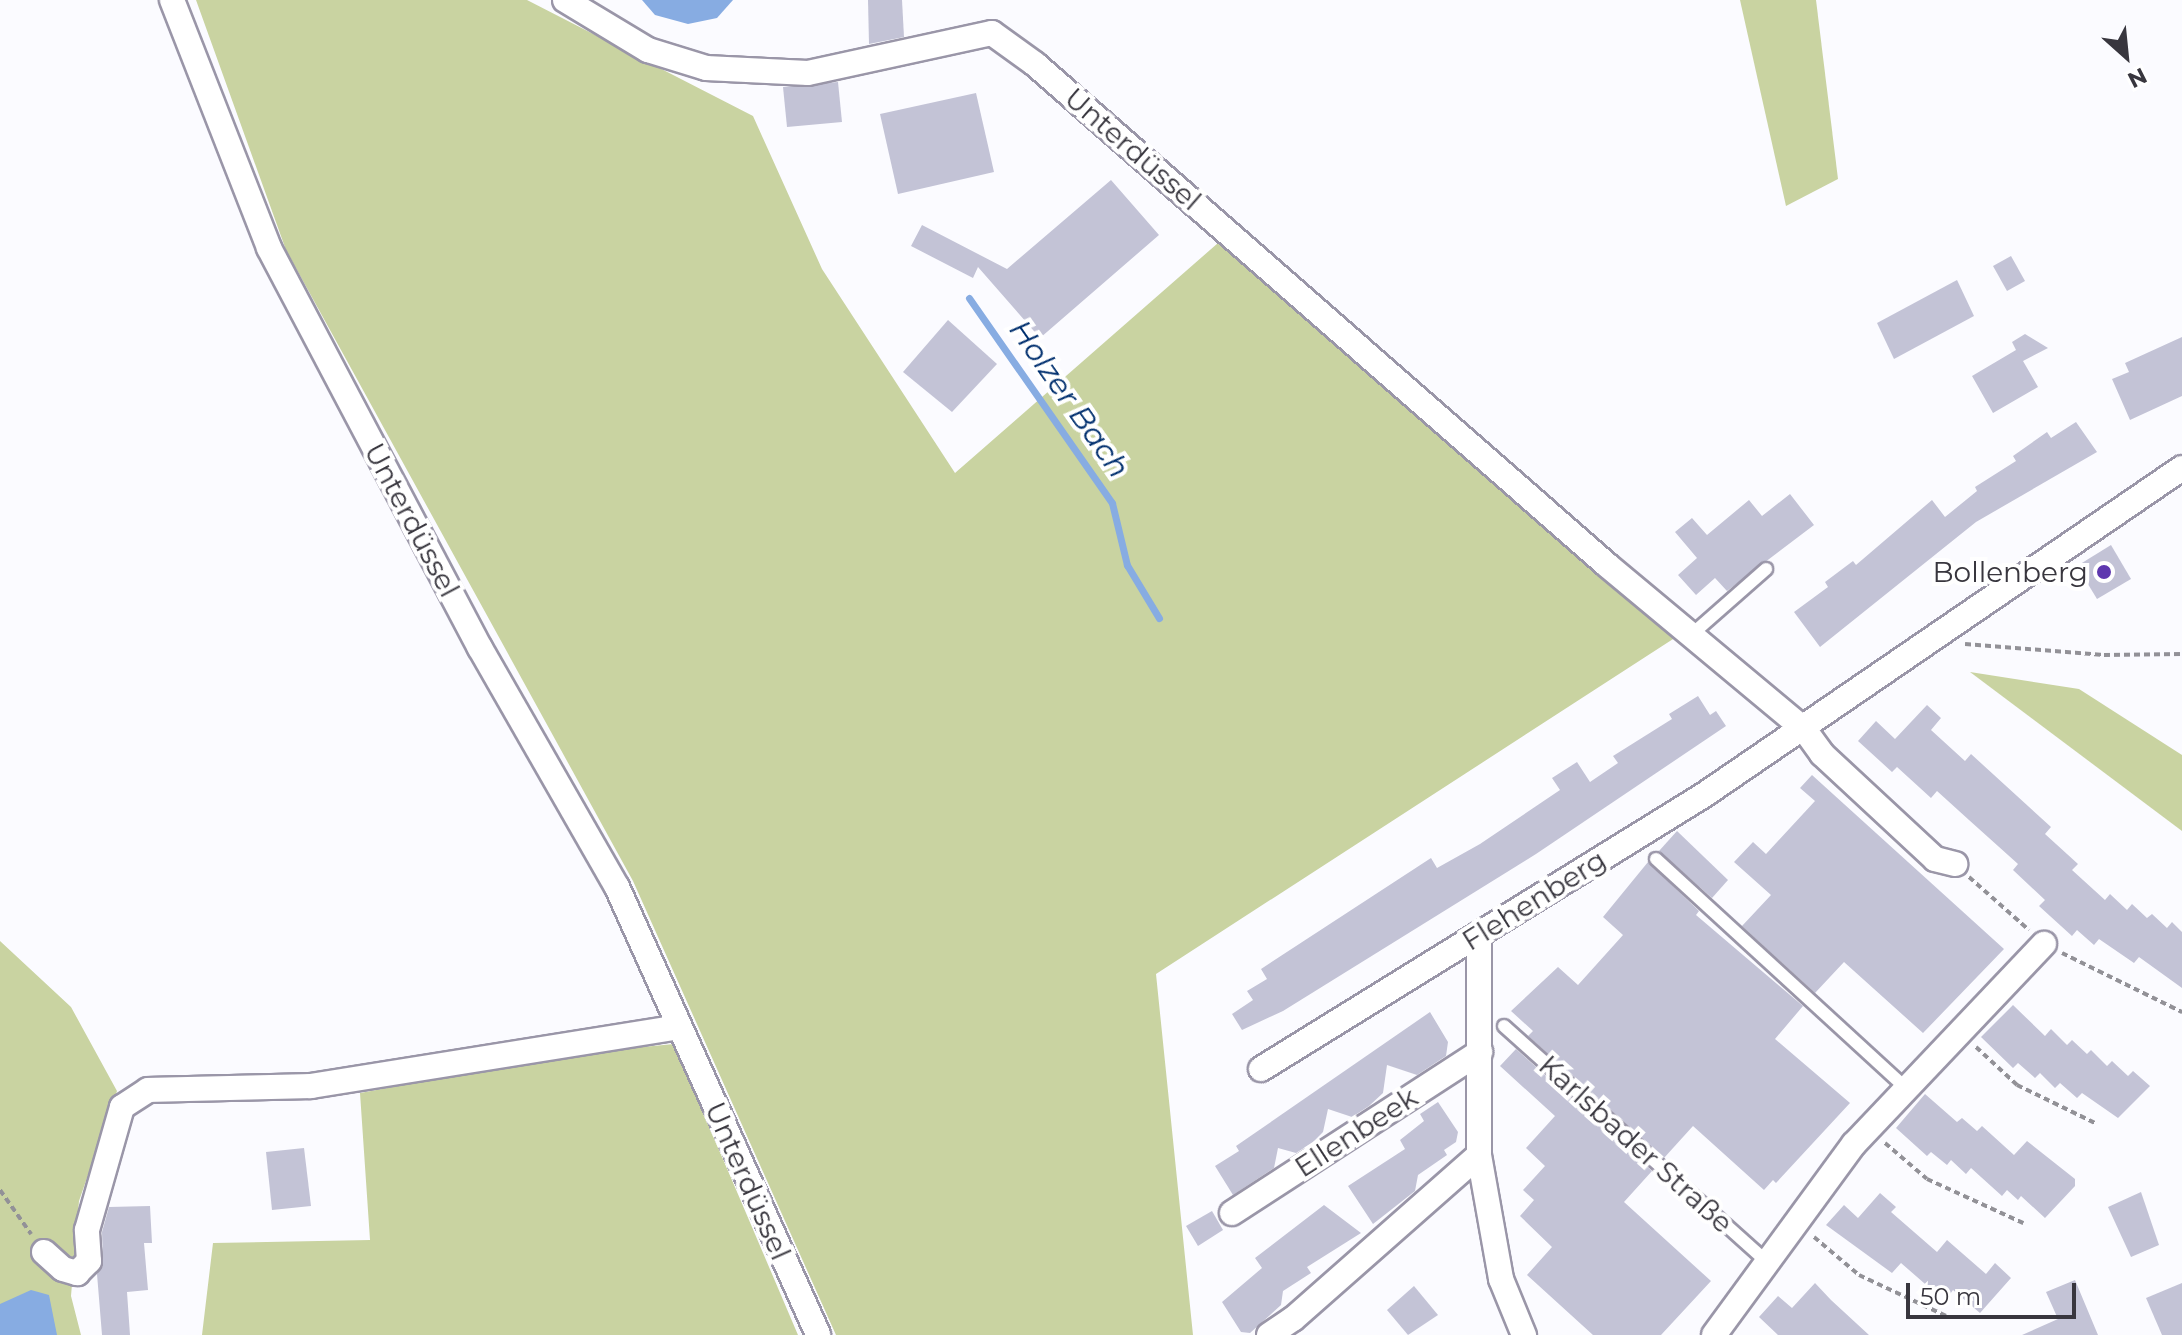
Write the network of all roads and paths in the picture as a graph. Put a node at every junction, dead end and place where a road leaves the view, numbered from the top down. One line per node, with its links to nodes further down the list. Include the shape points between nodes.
1 (172, 0): 14 (street, Unterdüssel, via 269,248 480,648 617,887)
2 (565, 0): 5 (street, Unterdüssel, via 648,50 706,68 808,73 992,33 1035,64)
3 (2182, 468): 6 (street, Flehenberg)
4 (1766, 569): 5 (lane)
5 (1691, 635): 8 (street)
6 (1939, 637): 7 (path, via 1974,647); 8 (street, Flehenberg)
7 (2181, 654)
8 (1804, 729): 10 (street, via 1822,754 1935,859); 11 (street, Flehenberg)
9 (1656, 859): 18 (lane)
10 (1955, 864)
11 (1479, 934): 16 (street); 17 (street, Flehenberg)
12 (2044, 944): 15 (street)
13 (1504, 1026): 27 (lane, Karlsbader Straße)
14 (679, 1027): 26 (street, via 311,1086 148,1090 122,1107 87,1230 89,1261 77,1273 63,1269); 29 (street, Unterdüssel)
15 (1960, 1032): 18 (street); 19 (path, via 2017,1085)
16 (1480, 1052): 21 (street); 23 (street, Ellenbeek)
17 (1261, 1069)
18 (1906, 1088): 20 (street)
19 (2095, 1123)
20 (1868, 1128): 24 (street); 25 (path, via 1927,1179)
21 (1479, 1155): 30 (street, via 1317,1300); 31 (street, via 1501,1279)
22 (0, 1190): 26 (path)
23 (1232, 1213)
24 (1797, 1222): 27 (street); 28 (path, via 1859,1275)
25 (2023, 1223)
26 (44, 1252)
27 (1768, 1263): 32 (street)
28 (1946, 1316)
29 (818, 1335)
30 (1269, 1335)
31 (1524, 1335)
32 (1714, 1335)

